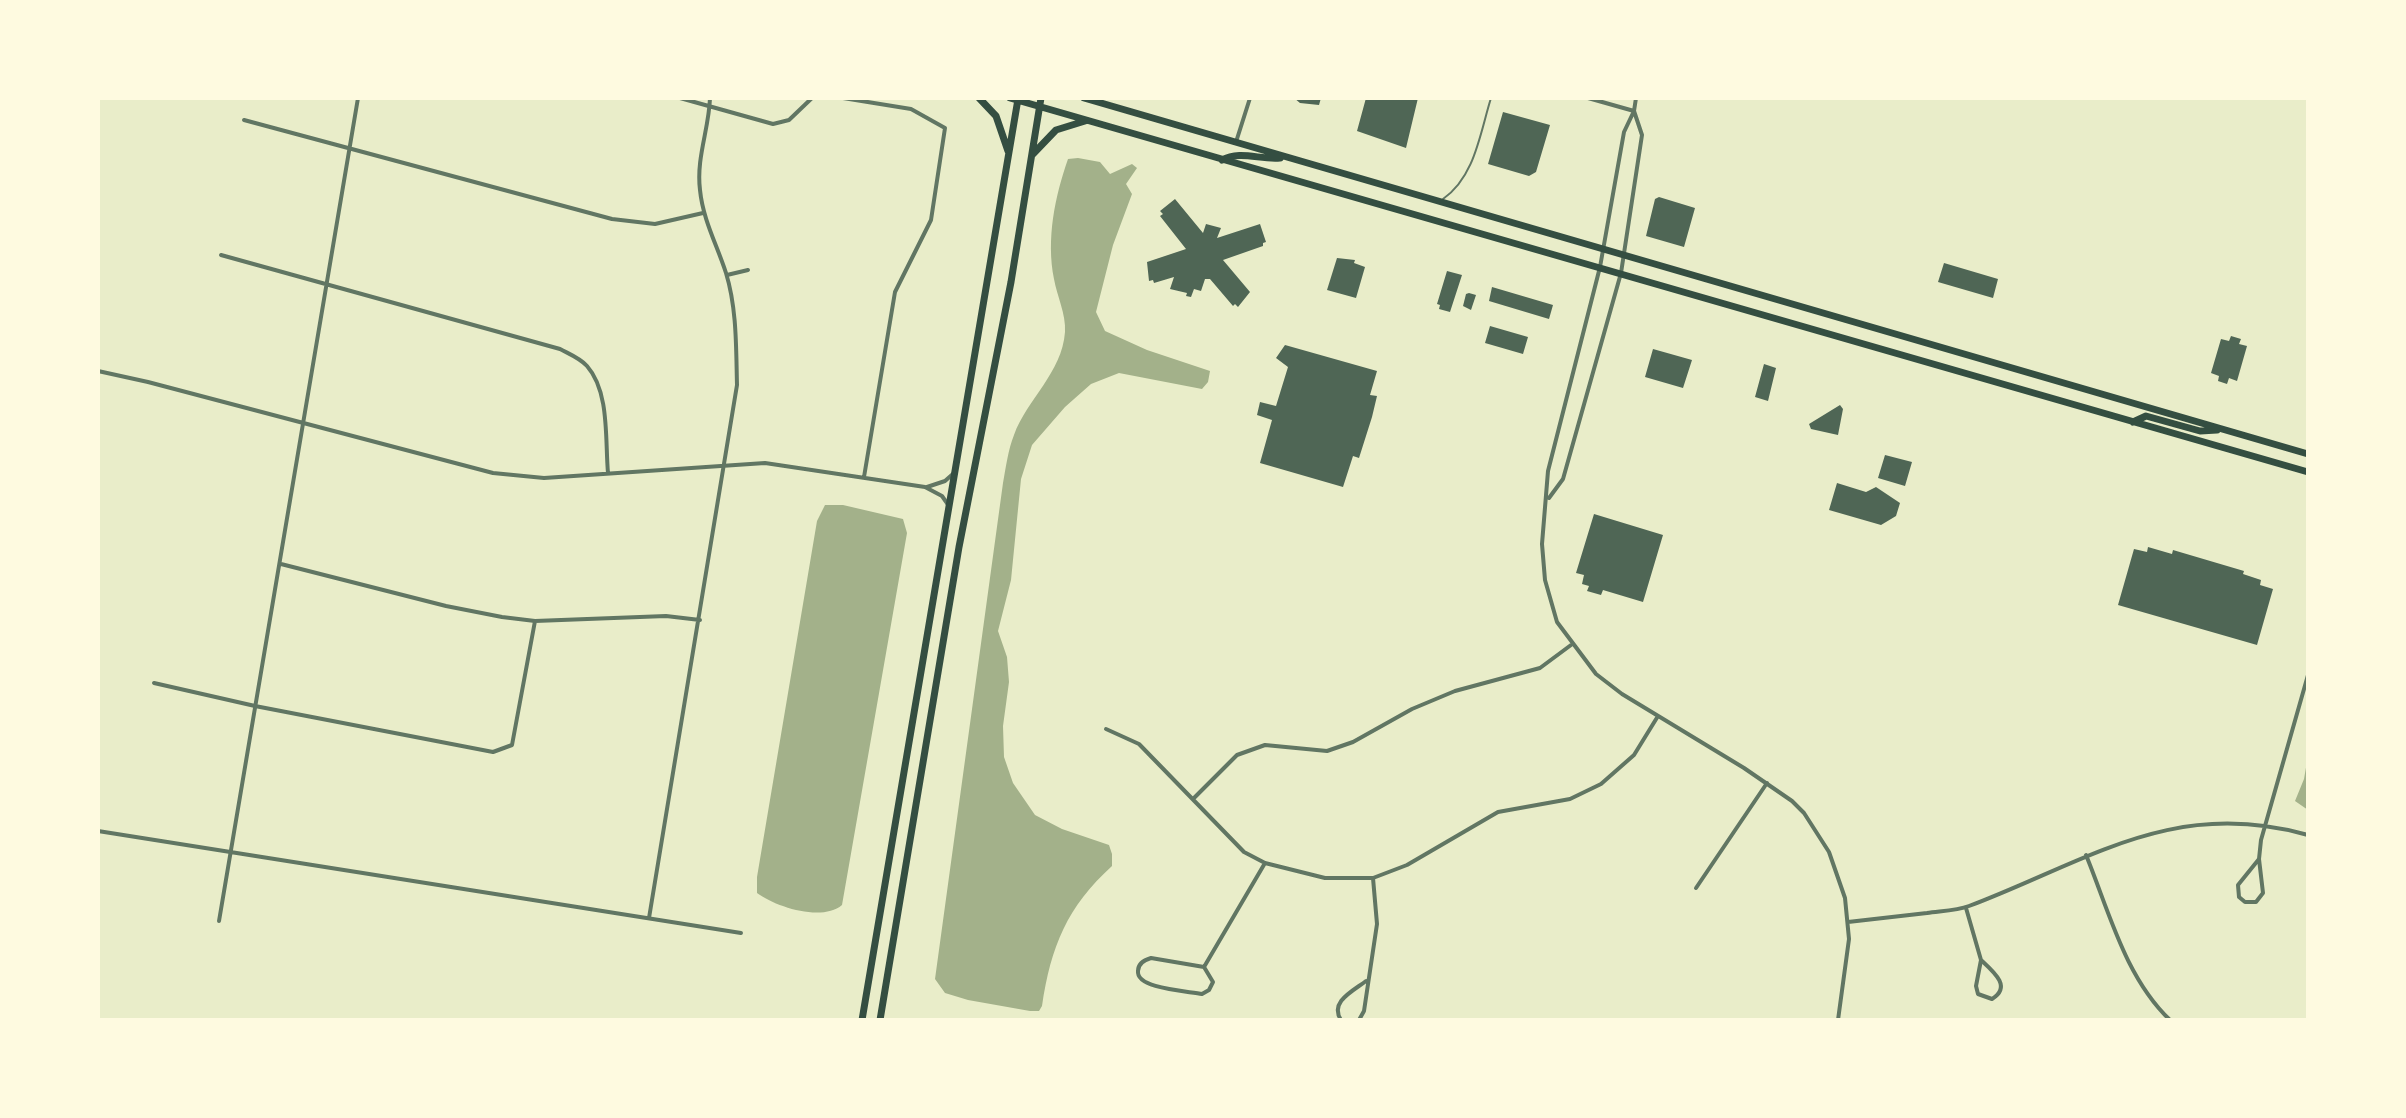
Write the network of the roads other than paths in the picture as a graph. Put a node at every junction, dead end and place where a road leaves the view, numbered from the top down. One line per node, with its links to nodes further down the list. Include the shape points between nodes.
1 (358, 98): 19 (street)
2 (680, 98): 14 (street)
3 (712, 98): 14 (street)
4 (812, 98): 14 (street, via 789,120 773,124)
5 (843, 98): 43 (street, via 911,109 945,128 931,220 895,292)
6 (979, 98): 20 (main road, via 996,116)
7 (1086, 98): 18 (main road)
8 (1250, 98): 18 (street)
9 (1491, 98): 24 (lane, via 1467,176)
10 (1588, 98): 15 (street)
11 (1636, 98): 15 (street)
12 (1015, 99): 13 (main road); 20 (main road)
13 (1040, 102): 17 (main road); 21 (main road)
14 (710, 107): 25 (street, via 700,161)
15 (1634, 111): 26 (street, via 1624,132); 28 (street, via 1642,135)
16 (244, 120): 19 (street)
17 (1085, 121): 21 (main road, via 1056,130); 23 (main road)
18 (1236, 142): 22 (main road)
19 (349, 147): 25 (street, via 627,222 655,224); 33 (street)
20 (1008, 152): 42 (main road)
21 (1031, 155): 76 (main road)
22 (1286, 157): 23 (main road, via 1265,160 1239,154); 24 (main road)
23 (1222, 160): 29 (main road)
24 (1439, 202): 26 (main road)
25 (703, 213): 32 (street)
26 (1603, 249): 28 (main road); 29 (street)
27 (221, 255): 33 (street)
28 (1624, 256): 31 (street); 37 (main road)
29 (1600, 267): 31 (main road); 45 (street, via 1548,471)
30 (748, 270): 32 (street)
31 (1621, 273): 36 (main road); 45 (street, via 1563,479)
32 (727, 275): 39 (street, via 737,385)
33 (326, 285): 35 (street); 41 (street, via 560,349 587,365 598,385)
34 (98, 371): 35 (street)
35 (303, 422): 41 (street, via 493,473 544,478); 47 (street)
36 (2133, 422): 37 (main road, via 2146,416 2200,431); 40 (main road)
37 (2227, 430): 38 (main road)
38 (2308, 454)
39 (725, 464): 41 (street); 43 (street, via 786,465); 48 (street)
40 (2308, 472)
41 (608, 473)
42 (954, 473): 44 (street); 46 (main road)
43 (864, 477): 44 (street)
44 (925, 487): 46 (street)
45 (1547, 500): 50 (street, via 1545,580 1557,622)
46 (949, 506): 75 (main road)
47 (280, 564): 49 (street, via 446,606); 53 (street)
48 (700, 620): 49 (street, via 639,616); 68 (street)
49 (535, 621): 53 (street, via 512,745 493,752)
50 (1572, 645): 54 (street, via 1596,674); 57 (street, via 1540,668 1455,691 1327,751 1265,745 1237,755)
51 (2308, 675): 58 (street)
52 (154, 683): 53 (street)
53 (255, 706): 61 (street)
54 (1658, 716): 56 (street); 65 (street, via 1634,755 1601,784 1570,799 1498,812 1407,865)
55 (1106, 729): 57 (street, via 1139,744)
56 (1767, 783): 66 (street); 70 (street, via 1804,813 1829,852)
57 (1193, 799): 64 (street, via 1244,852)
58 (2265, 826): 60 (street); 62 (street, via 2188,827 2146,834); 63 (street)
59 (98, 831): 61 (street)
60 (2308, 835)
61 (233, 852): 68 (street); 69 (street)
62 (2086, 855): 67 (street); 80 (street, via 2136,978)
63 (2259, 859): 63 (street, via 2238,885 2245,902 2256,902 2263,893)
64 (1265, 863): 65 (street, via 1325,878); 73 (street)
65 (1373, 878): 74 (street, via 1377,924)
66 (1696, 888)
67 (1966, 908): 70 (street); 72 (street)
68 (649, 918): 71 (street)
69 (219, 921)
70 (1848, 922): 79 (street)
71 (741, 933)
72 (1981, 960): 72 (street, via 1978,994 1992,999 2002,987)
73 (1204, 967): 73 (street, via 1151,958 1143,960 1137,975 1150,985 1202,994 1213,982)
74 (1368, 979): 77 (street, via 1339,1004); 78 (street)
75 (862, 1020)
76 (880, 1020)
77 (1341, 1020)
78 (1359, 1020)
79 (1838, 1020)
80 (2170, 1020)

